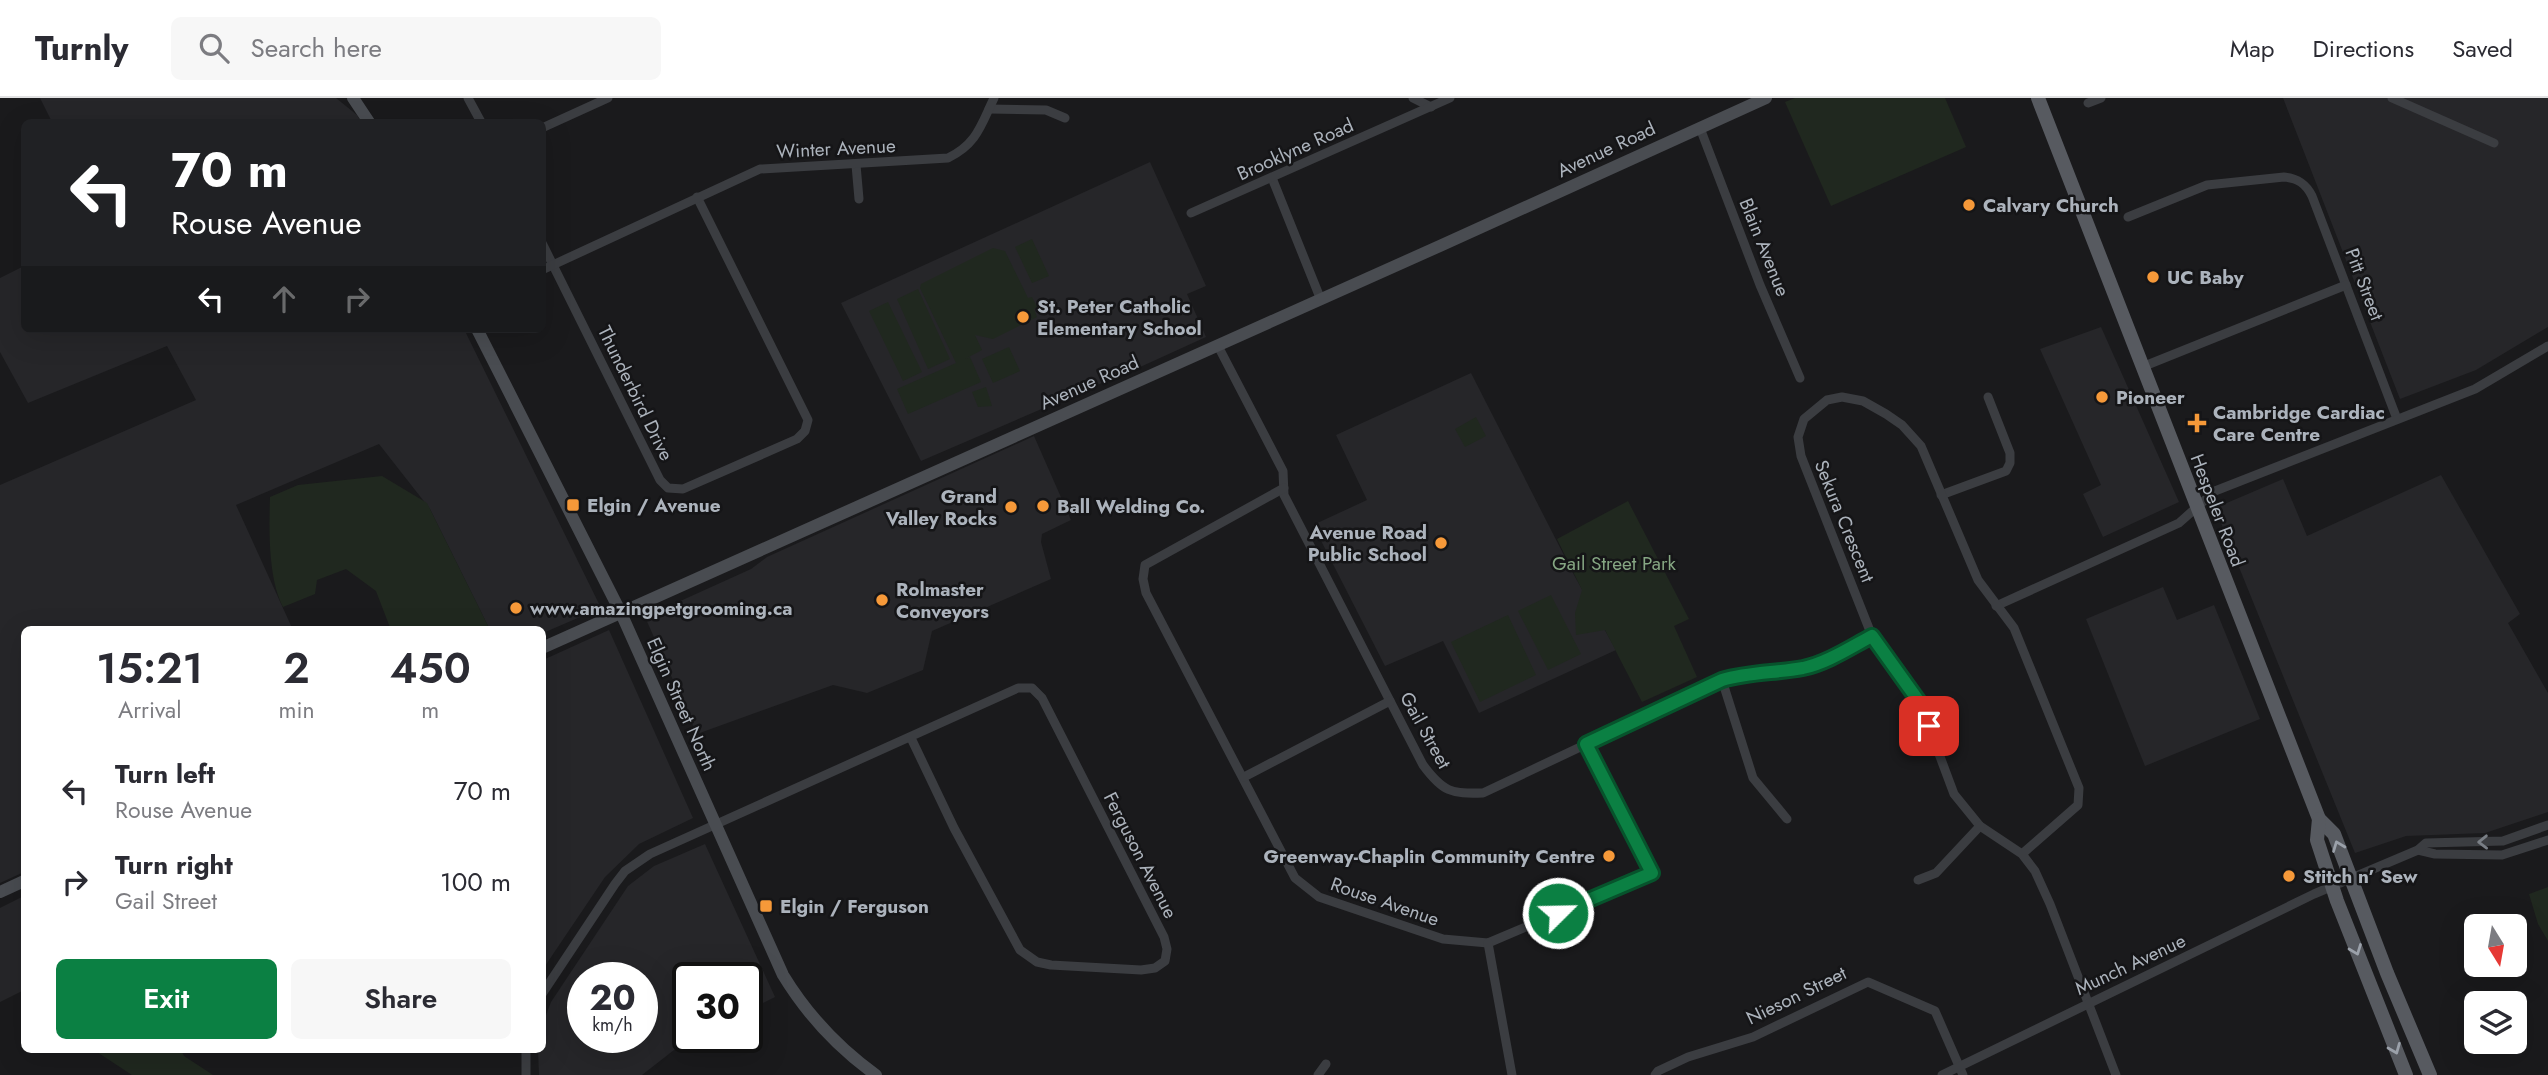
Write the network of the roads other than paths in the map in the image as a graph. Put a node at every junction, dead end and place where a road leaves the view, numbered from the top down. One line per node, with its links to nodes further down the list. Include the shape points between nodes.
1 (353, 98): 15 (street)
2 (468, 98): 16 (street)
3 (608, 98): 17 (street)
4 (994, 98): 13 (street, Winter Avenue)
5 (1413, 98): 12 (street)
6 (1450, 98): 12 (street, Brooklyne Road)
7 (1766, 98): 18 (street, Avenue Road)
8 (2038, 98): 34 (main road, Hespeler Road)
9 (2101, 98): 11 (street)
10 (2392, 98): 19 (street)
11 (2088, 103)
12 (1431, 107): 21 (street, Brooklyne Road)
13 (989, 109): 14 (street, via 1046,110); 20 (street, Winter Avenue, via 975,138 964,151 948,158)
14 (1065, 118)
15 (367, 119)
16 (479, 119)
17 (546, 126)
18 (1700, 128): 30 (street, Avenue Road); 35 (street, Blain Avenue)
19 (2494, 143)
20 (856, 164): 22 (street, Winter Avenue, via 760,169); 23 (street)
21 (1272, 178): 24 (street, Brooklyne Road); 30 (street)
22 (697, 197): 27 (street, Winter Avenue); 27 (street, Thunderbird Drive, via 808,420 797,439 683,489 668,488)
23 (859, 199)
24 (1191, 213)
25 (2128, 217): 29 (street, Pitt Street, via 2207,185 2295,178 2308,188)
26 (546, 250): 27 (street, Thunderbird Drive)
27 (554, 265): 28 (street, Winter Avenue)
28 (546, 269)
29 (2346, 285): 34 (street); 37 (street, Pitt Street)
30 (1321, 300): 32 (street, Avenue Road)
31 (479, 333): 42 (street, Elgin Street North)
32 (1218, 346): 38 (street, Gail Street, via 1283,471); 42 (street, Avenue Road)
33 (2548, 346): 37 (street, via 2475,389)
34 (2141, 367): 40 (main road, Hespeler Road)
35 (1800, 378)
36 (1988, 397): 39 (street, via 2010,463 2006,471)
37 (2397, 419): 40 (street, via 2215,491)
38 (1284, 488): 46 (street, Gail Street); 49 (street, Rouse Avenue, via 1145,565 1143,579 1146,593)
39 (1941, 495): 41 (street, Sekura Crescent, via 1978,580); 43 (street, Sekura Crescent, via 1921,446 1902,425 1863,401 1827,400 1804,419 1798,437 1801,456)
40 (2196, 508): 41 (street, via 2179,523); 51 (main road, Hespeler Road)
41 (1996, 606): 57 (street, Sekura Crescent, via 2014,628 2079,789 2078,805)
42 (621, 613): 44 (street, Avenue Road); 52 (street, Elgin Street North)
43 (1872, 636): 45 (street, Gail Street, via 1817,664); 54 (street, Sekura Crescent, via 1920,703 1954,794)
44 (546, 646)
45 (1722, 680): 48 (street, Gail Street); 50 (street, via 1753,778)
46 (1390, 701): 48 (street, Gail Street, via 1423,765 1437,784 1455,793 1483,793); 49 (street)
47 (911, 738): 47 (street, Ferguson Avenue, via 1018,688 1032,688 1042,698 1164,937 1165,961 1141,970 1051,965 1020,950); 52 (street, Ferguson Avenue)
48 (1586, 744): 63 (street, Rouse Avenue, via 1652,873)
49 (1244, 777): 63 (street, Rouse Avenue, via 1295,878 1318,897 1444,939)
50 (1787, 819)
51 (2319, 819): 58 (main road, Hespeler Road, one-way to 51, via 2334,834); 61 (main road, Hespeler Road, via 2317,840)
52 (715, 825): 64 (street, Ferguson Avenue, via 625,871); 70 (street, Elgin Street North, via 797,997 825,1033)
53 (2548, 825): 56 (street, Munch Avenue, one-way to 56, via 2503,841 2426,843)
54 (1980, 826): 57 (street, Sekura Crescent); 59 (street, via 1936,873)
55 (2548, 840): 56 (street, via 2502,855)
56 (2418, 850): 58 (street, Munch Avenue)
57 (2022, 854): 65 (street, Sekura Crescent, via 2050,904)
58 (2350, 877): 61 (street, Munch Avenue); 77 (main road, Hespeler Road)
59 (1919, 880)
60 (21, 882): 62 (street)
61 (2332, 886): 65 (street, Munch Avenue); 76 (main road, Hespeler Road, one-way to 76)
62 (0, 892)
63 (1488, 943): 72 (street)
64 (546, 988)
65 (2088, 1003): 68 (street, Munch Avenue); 75 (street, Sekura Crescent)
66 (526, 1053): 69 (street)
67 (1326, 1064): 71 (street)
68 (1961, 1071): 73 (street, Nieson Street, via 1935,1011 1868,982 1753,1037 1688,1057); 74 (street, Munch Avenue)
69 (526, 1075)
70 (876, 1075)
71 (1318, 1075)
72 (1512, 1075)
73 (1655, 1075)
74 (1942, 1075)
75 (2116, 1075)
76 (2406, 1075)
77 (2430, 1075)

